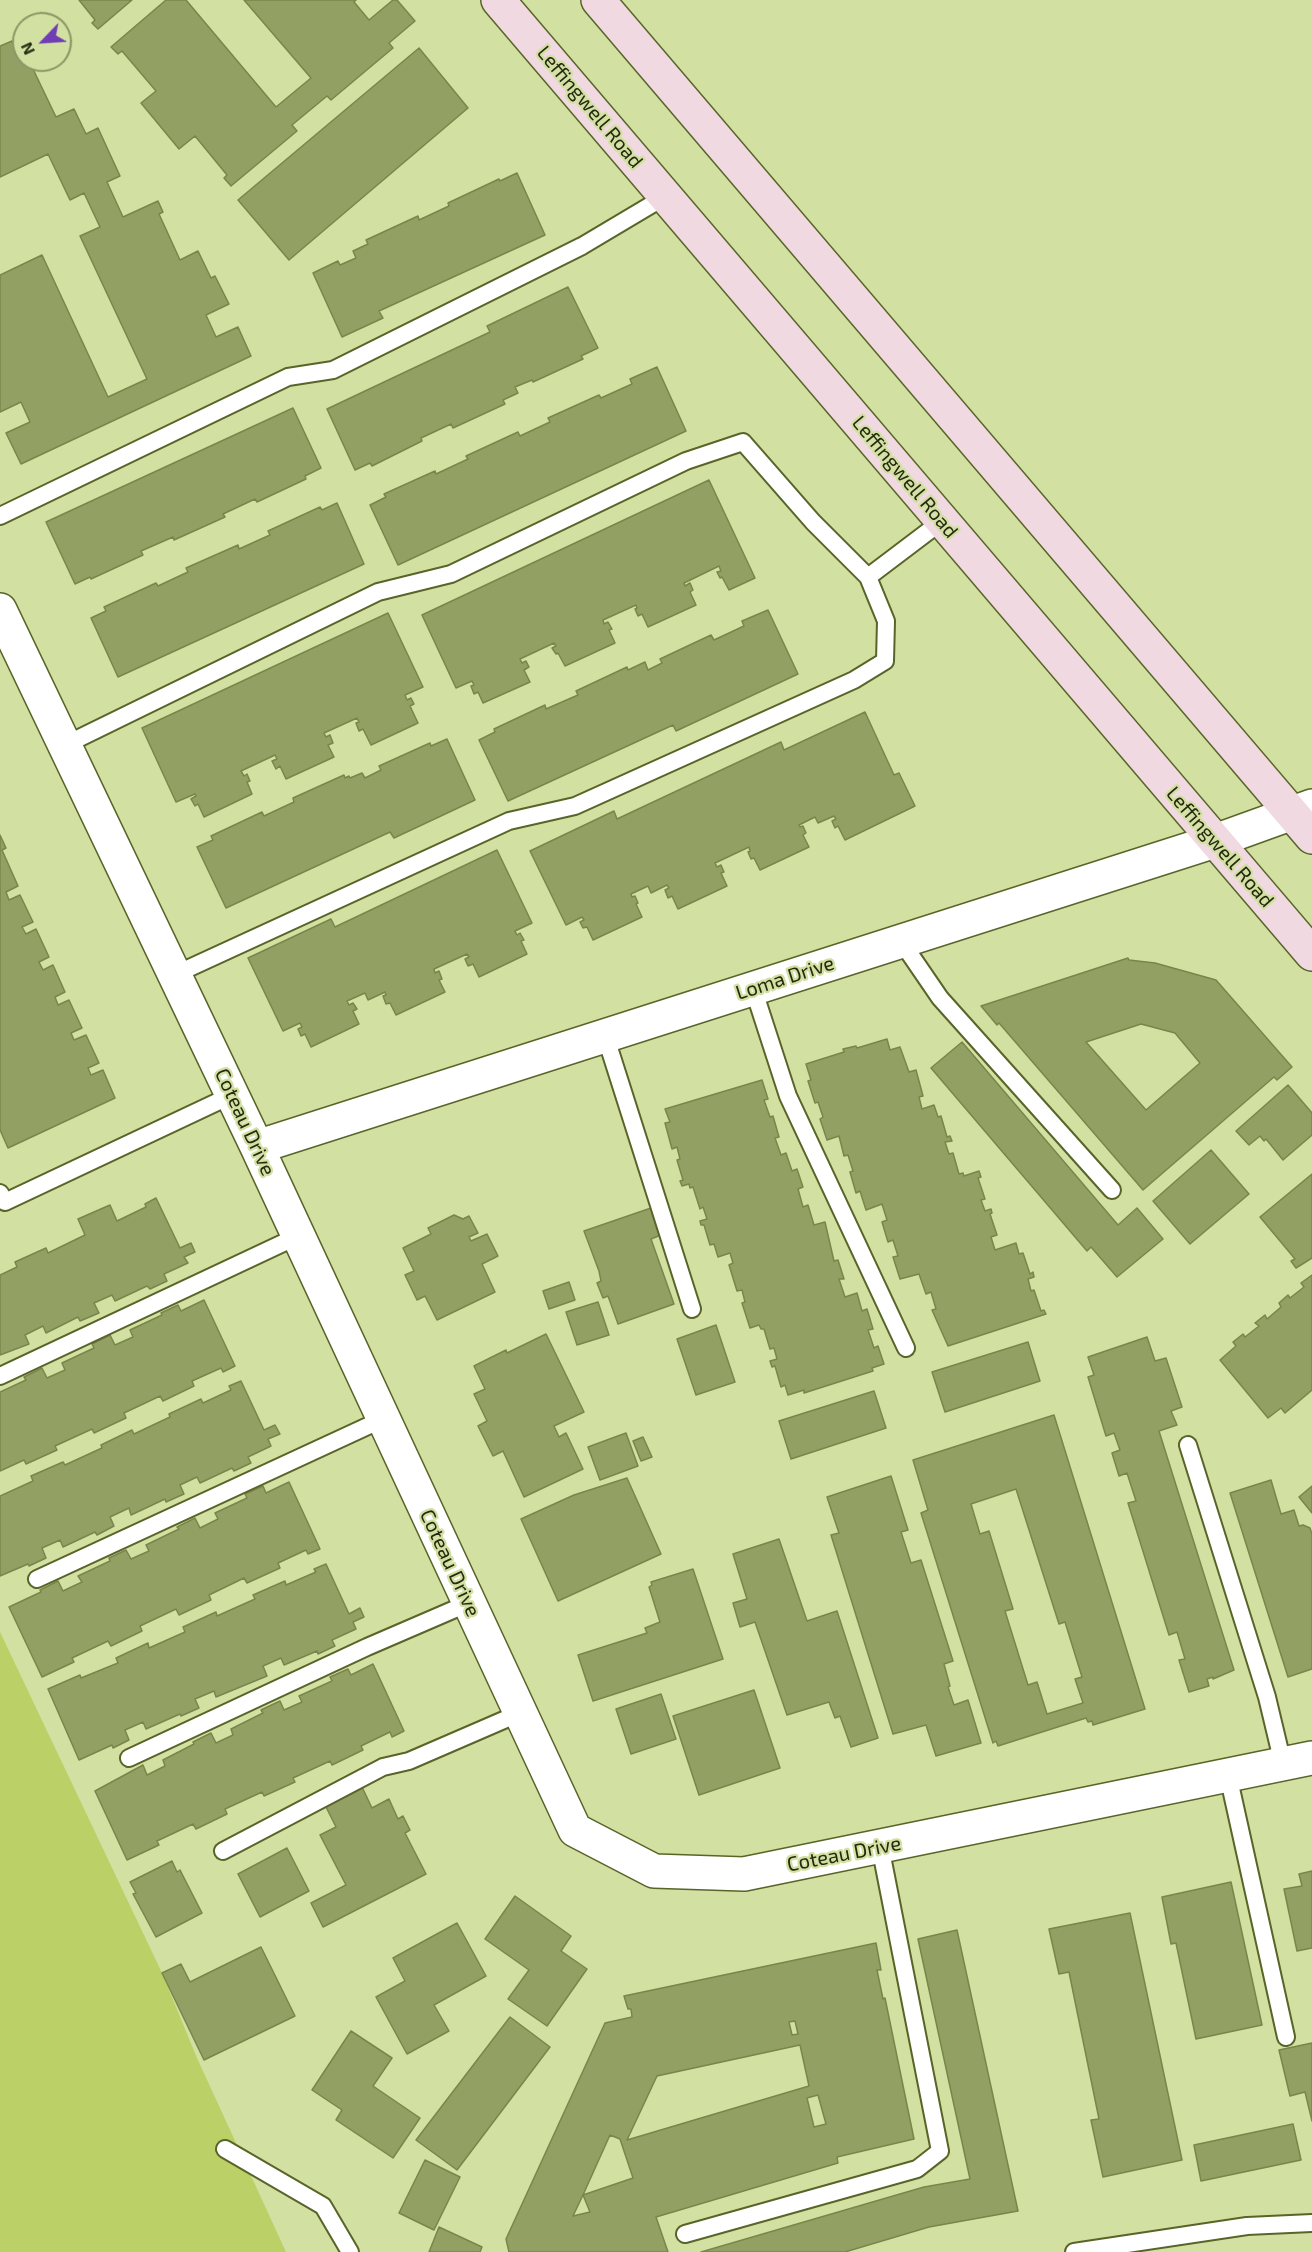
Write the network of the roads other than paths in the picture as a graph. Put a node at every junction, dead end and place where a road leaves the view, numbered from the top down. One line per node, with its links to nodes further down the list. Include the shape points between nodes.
1 (498, 0): 3 (main road, Leffingwell Road)
2 (598, 0): 9 (main road)
3 (666, 196): 4 (lane, via 582,246 333,370 288,377); 5 (main road, Leffingwell Road)
4 (0, 516)
5 (942, 520): 6 (lane); 10 (main road, Leffingwell Road)
6 (868, 577): 8 (lane, via 743,442 687,461 451,574 378,592); 13 (lane, via 886,621 885,662 854,680 575,806 509,821)
7 (0, 610): 8 (street, Coteau Drive)
8 (64, 745): 13 (street, Coteau Drive)
9 (1306, 819): 10 (street, Loma Drive)
10 (1215, 841): 11 (street, Loma Drive); 12 (main road, Leffingwell Road)
11 (901, 941): 14 (street, Loma Drive); 18 (lane, via 940,998)
12 (1312, 954)
13 (174, 975): 16 (street, Coteau Drive)
14 (753, 988): 15 (street, Loma Drive); 22 (lane, via 789,1096)
15 (605, 1035): 17 (street, Loma Drive); 21 (lane)
16 (232, 1095): 17 (street, Coteau Drive); 19 (lane, via 4,1202)
17 (257, 1147): 20 (street, Coteau Drive)
18 (1112, 1190)
19 (0, 1193)
20 (298, 1236): 23 (lane); 24 (street, Coteau Drive)
21 (692, 1309)
22 (906, 1348)
23 (0, 1376)
24 (383, 1419): 26 (lane); 27 (street, Coteau Drive)
25 (1188, 1445): 30 (lane, via 1267,1697)
26 (37, 1579)
27 (469, 1603): 28 (street, Coteau Drive); 29 (lane)
28 (520, 1713): 32 (street, Coteau Drive, via 575,1830 654,1871 744,1874); 33 (lane, via 409,1761 383,1767)
29 (129, 1758)
30 (1297, 1761): 31 (street, Coteau Drive)
31 (1228, 1775): 32 (street, Coteau Drive); 34 (lane)
32 (880, 1846): 37 (lane, via 940,2151 916,2169)
33 (223, 1851)
34 (1286, 2037)
35 (225, 2150): 38 (lane, via 322,2206)
36 (1312, 2223): 39 (lane, via 1247,2226)
37 (685, 2234)
38 (350, 2252)
39 (1074, 2252)

